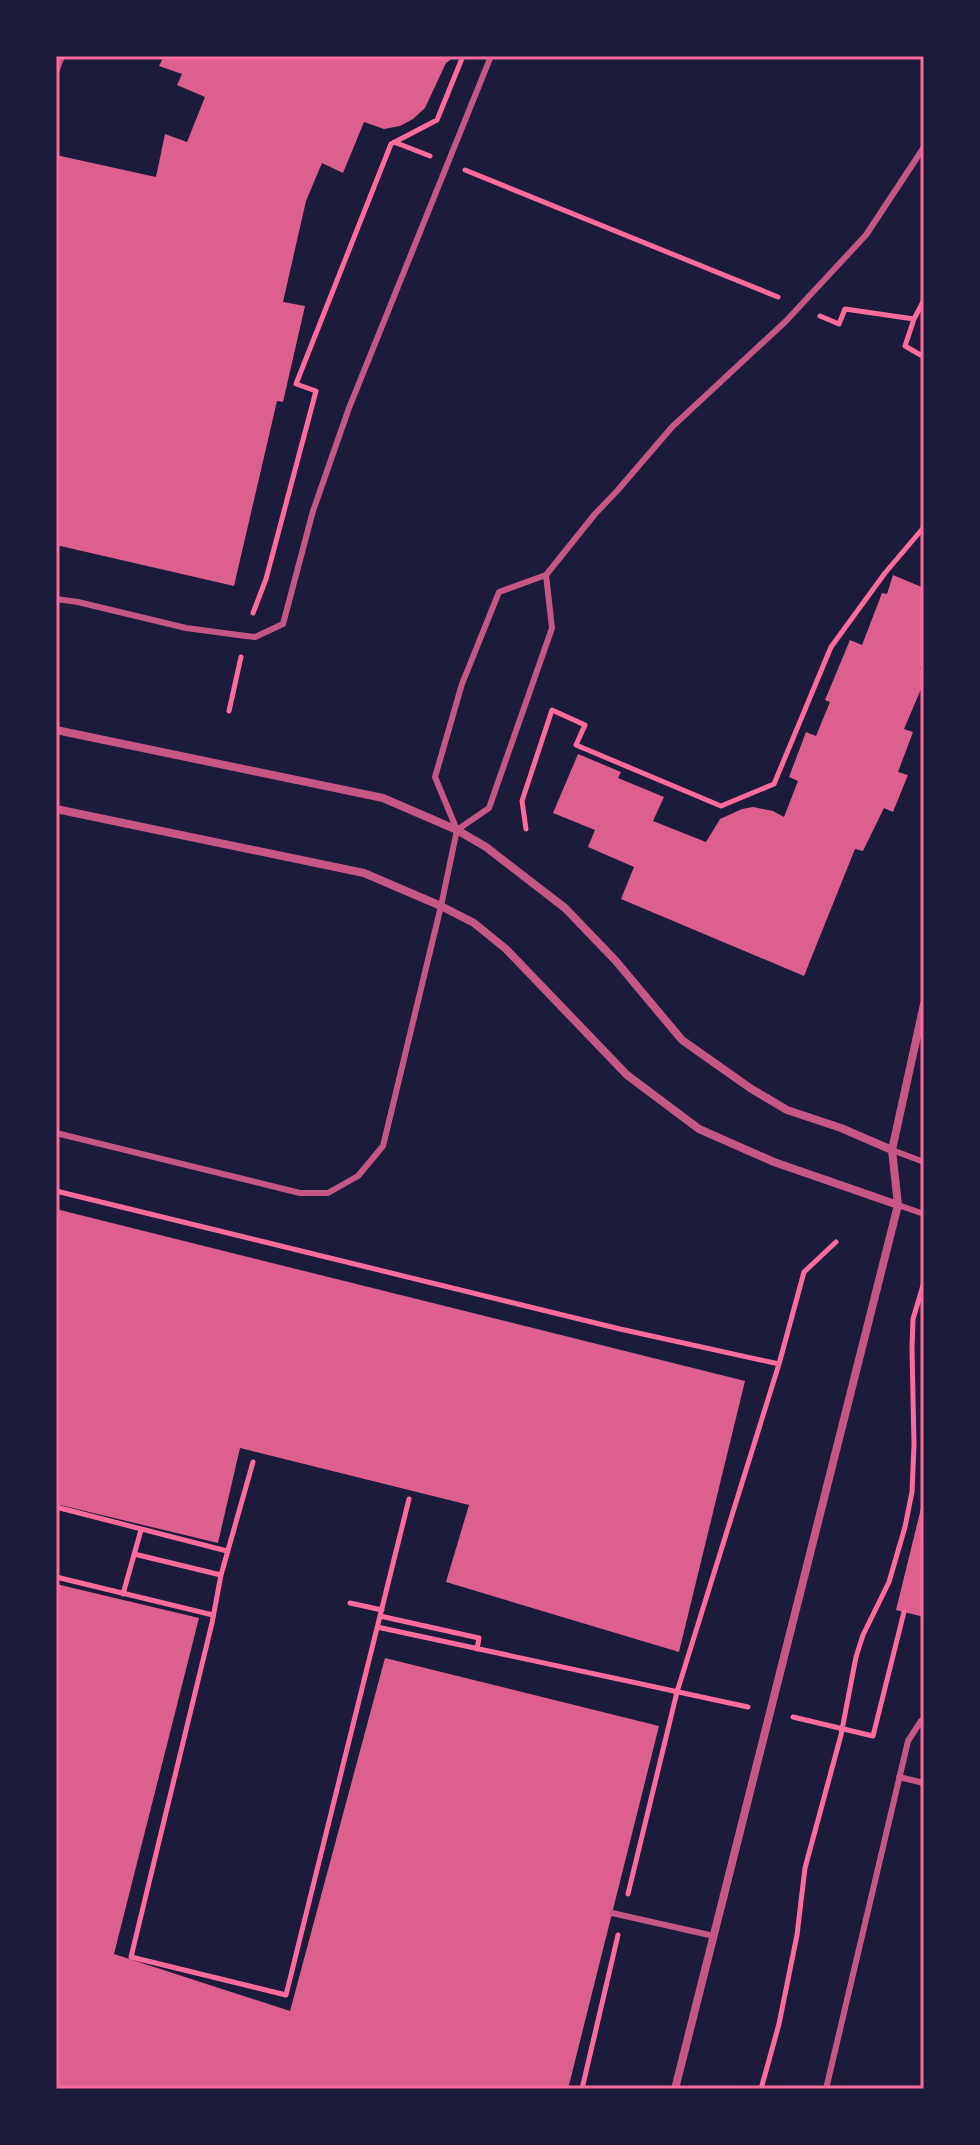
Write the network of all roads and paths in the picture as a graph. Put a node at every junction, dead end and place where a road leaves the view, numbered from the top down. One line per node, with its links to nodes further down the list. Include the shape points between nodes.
1 (62, 56): 4 (lane)
2 (463, 56): 5 (path, via 437,120)
3 (491, 56): 7 (lane)
4 (56, 72)
5 (394, 141): 7 (path); 15 (path, via 296,384 316,391)
6 (924, 147): 9 (lane, via 866,235)
7 (448, 163): 9 (path); 15 (lane, via 349,408 313,511 283,624)
8 (924, 300): 10 (path)
9 (800, 307): 10 (path, via 839,324 845,309); 13 (lane, via 672,427)
10 (914, 319): 11 (path, via 905,346)
11 (924, 357)
12 (924, 527): 19 (path, via 831,647 774,784 721,806 576,745 585,725 552,710 522,801)
13 (546, 575): 20 (lane, via 552,628 489,808); 20 (lane, via 499,592 462,684 435,777)
14 (56, 599): 15 (lane)
15 (246, 636): 16 (path)
16 (229, 711)
17 (56, 730): 20 (street, via 383,798)
18 (56, 809): 21 (street, via 364,873)
19 (526, 829)
20 (457, 830): 21 (lane); 24 (street, via 565,908 682,1040 787,1110)
21 (441, 906): 23 (lane, via 383,1146 358,1176 328,1193 300,1193); 27 (street, via 474,923 506,949 627,1075 699,1129 774,1162)
22 (924, 1004): 24 (street)
23 (56, 1133)
24 (892, 1150): 25 (lane); 27 (street)
25 (924, 1162)
26 (56, 1191): 31 (path)
27 (898, 1205): 28 (lane); 48 (street)
28 (924, 1214)
29 (836, 1242): 31 (path, via 804,1272)
30 (924, 1282): 50 (path, via 913,1319 912,1492 889,1582 856,1657)
31 (779, 1364): 47 (path)
32 (253, 1462): 36 (path)
33 (409, 1499): 43 (path)
34 (56, 1507): 35 (path)
35 (141, 1530): 36 (path); 37 (path)
36 (227, 1551): 38 (path)
37 (134, 1554): 38 (path); 40 (path)
38 (221, 1575): 44 (path)
39 (56, 1577): 40 (path)
40 (123, 1594): 44 (path)
41 (350, 1603): 43 (path)
42 (904, 1612): 50 (path, via 873,1736)
43 (381, 1613): 45 (path); 46 (path, via 479,1638)
44 (213, 1615): 45 (path, via 131,1957 286,1995)
45 (377, 1627): 46 (path)
46 (477, 1649): 47 (path)
47 (677, 1692): 48 (path); 54 (path)
48 (770, 1712): 50 (path); 55 (street)
49 (924, 1721): 51 (lane, via 908,1741)
50 (842, 1728): 58 (path, via 805,1868 797,1935)
51 (899, 1777): 52 (lane); 59 (lane)
52 (924, 1783)
53 (612, 1913): 54 (lane)
54 (623, 1916): 55 (lane); 56 (path)
55 (714, 1936): 57 (street)
56 (582, 2089)
57 (675, 2089)
58 (761, 2089)
59 (826, 2089)

